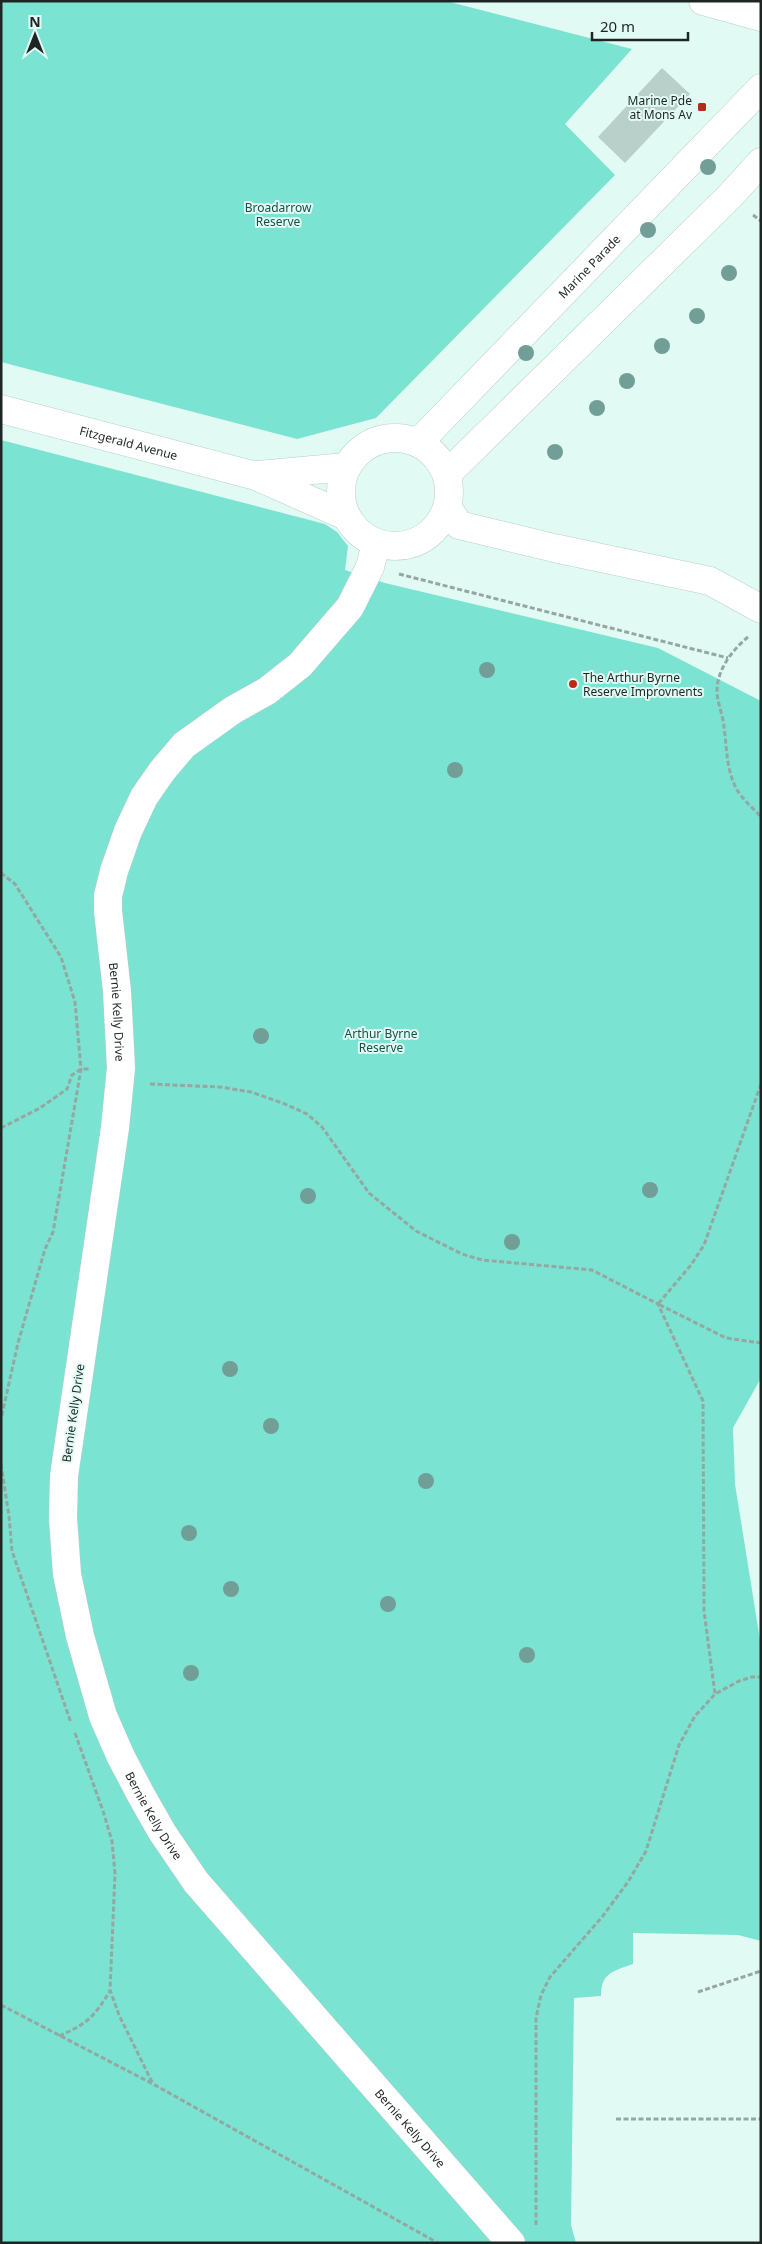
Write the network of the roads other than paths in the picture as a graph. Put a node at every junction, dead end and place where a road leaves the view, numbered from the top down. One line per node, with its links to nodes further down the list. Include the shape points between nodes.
1 (703, 1): 2 (street)
2 (761, 17)
3 (761, 88): 6 (street, Marine Parade)
4 (761, 162): 8 (street)
5 (1, 409): 9 (street, Fitzgerald Avenue)
6 (418, 443): 7 (street, via 402,438 385,438 356,454); 8 (street, via 440,461)
7 (346, 467): 9 (street, Fitzgerald Avenue); 11 (street, via 341,483 341,500)
8 (446, 474): 10 (street, via 450,493)
9 (256, 476): 11 (street, Fitzgerald Avenue)
10 (448, 508): 12 (street, via 441,522 416,543 400,547); 13 (street, via 460,525 710,581)
11 (346, 516): 12 (street, via 355,530)
12 (376, 544): 14 (street, Bernie Kelly Drive, via 370,567 350,608 300,665 267,691 233,710 184,745 144,797 114,871 108,896 121,1032 121,1068 64,1484 67,1574 80,1636 103,1716 141,1795 196,1882)
13 (757, 621)
14 (524, 2238)

